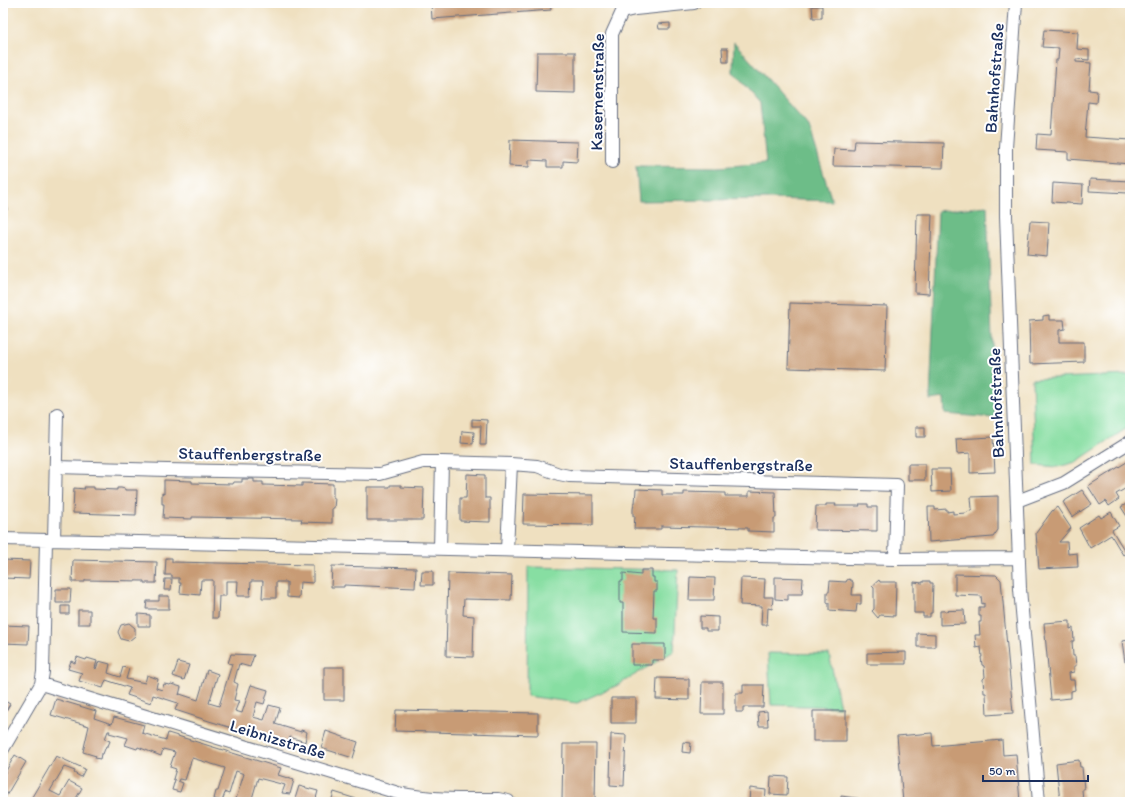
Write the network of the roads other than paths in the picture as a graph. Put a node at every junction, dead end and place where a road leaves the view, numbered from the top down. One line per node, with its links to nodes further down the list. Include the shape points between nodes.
1 (694, 3): 3 (street)
2 (1016, 3): 10 (street, Bahnhofstraße, via 1006,148 1006,199)
3 (634, 6): 4 (street, Kasernenstraße, via 622,12 612,34)
4 (612, 162)
5 (57, 414): 9 (street)
6 (1130, 442): 10 (street, via 1064,483)
7 (442, 462): 8 (street, Stauffenbergstraße); 9 (street, Stauffenbergstraße, via 423,462 380,474); 13 (street)
8 (510, 464): 14 (street); 16 (street, Stauffenbergstraße, via 537,466 576,477 897,485)
9 (56, 467): 12 (street)
10 (1017, 501): 15 (street, Bahnhofstraße)
11 (3, 539): 12 (street)
12 (50, 540): 13 (street); 17 (street)
13 (440, 549): 14 (street)
14 (507, 550): 16 (street)
15 (1020, 558): 16 (street); 20 (street, Bahnhofstraße, via 1020,590)
16 (895, 560)
17 (41, 684): 18 (street); 19 (street, Leibnizstraße, via 398,793 420,797 498,799)
18 (3, 749)
19 (508, 802)
20 (1039, 802)

